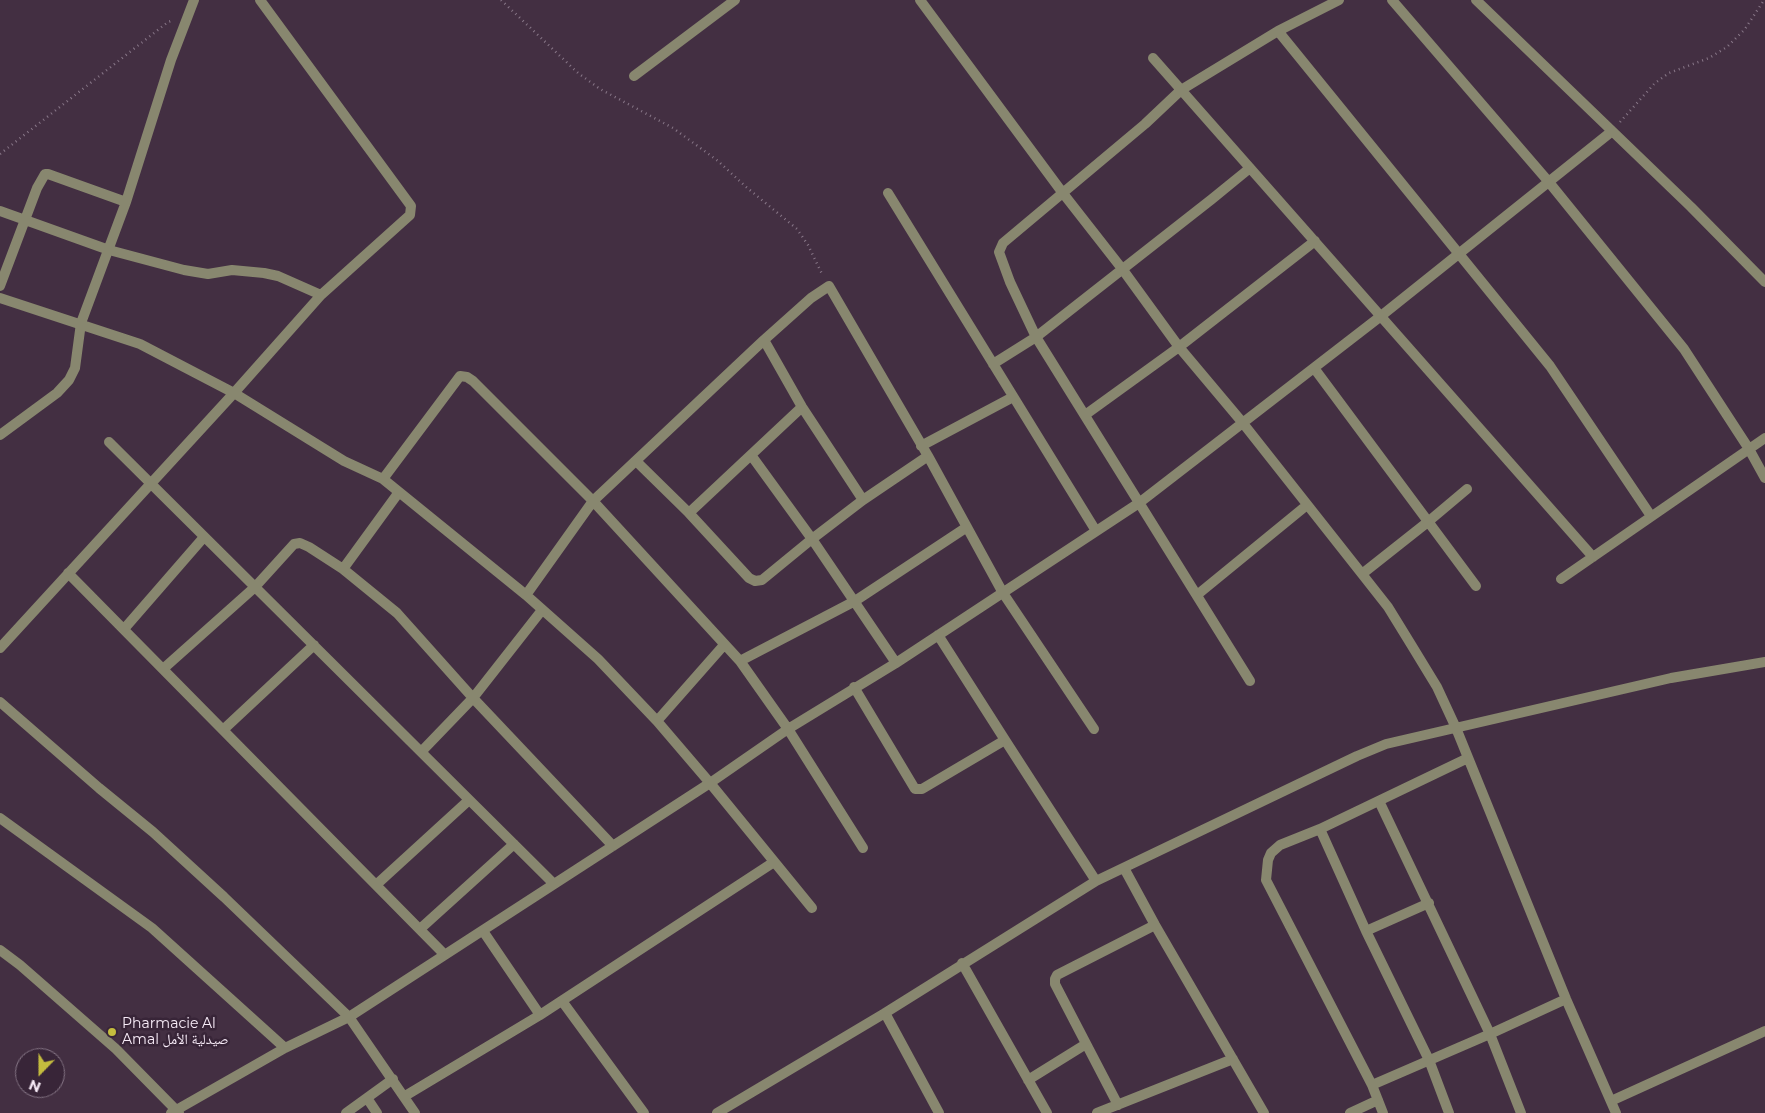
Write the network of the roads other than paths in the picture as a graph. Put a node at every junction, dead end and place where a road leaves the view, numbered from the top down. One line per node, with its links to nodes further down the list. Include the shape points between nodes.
1 (194, 0): 17 (street)
2 (260, 0): 26 (street, via 411,206 410,216)
3 (735, 0): 10 (street)
4 (920, 0): 15 (street)
5 (1339, 0): 8 (street)
6 (1392, 0): 14 (street)
7 (1476, 0): 12 (street)
8 (1278, 31): 11 (street); 22 (street)
9 (1153, 58): 11 (street)
10 (634, 76)
11 (1181, 90): 13 (street); 15 (street)
12 (1611, 132): 14 (street); 24 (street)
13 (1250, 168): 20 (street); 23 (street)
14 (1548, 181): 22 (street); 44 (street, via 1684,348)
15 (1062, 192): 23 (street); 30 (street, via 1003,243 999,252)
16 (888, 193): 33 (street)
17 (126, 202): 19 (street, via 48,174 42,177); 21 (street)
18 (0, 211): 19 (street)
19 (25, 220): 21 (street); 25 (street)
20 (1315, 241): 28 (street); 32 (street)
21 (109, 250): 26 (street, via 208,274 232,270 264,273); 29 (street)
22 (1460, 253): 28 (street); 58 (street, via 1550,366)
23 (1123, 270): 30 (street); 32 (street)
24 (1765, 282)
25 (0, 286)
26 (321, 295): 35 (street)
27 (0, 298): 29 (street)
28 (1381, 316): 34 (street); 64 (street)
29 (81, 323): 35 (street, via 140,344); 40 (street, via 69,380 57,393)
30 (1036, 337): 33 (street); 38 (street)
31 (764, 340): 37 (street); 43 (street, via 828,286); 47 (street)
32 (1178, 346): 38 (street); 39 (street)
33 (993, 364): 36 (street)
34 (1314, 368): 39 (street); 59 (street)
35 (234, 392): 49 (street, via 344,461); 50 (street)
36 (1014, 397): 43 (street); 61 (street)
37 (802, 407): 45 (street); 53 (street)
38 (1085, 415): 55 (street)
39 (1242, 422): 55 (street); 56 (street)
40 (0, 435)
41 (1765, 438): 44 (street)
42 (109, 442): 50 (street)
43 (921, 446): 46 (street)
44 (1749, 449): 48 (street); 58 (street)
45 (751, 455): 57 (street); 63 (street)
46 (928, 456): 53 (street); 60 (street)
47 (636, 461): 54 (street); 57 (street)
48 (1765, 478)
49 (383, 479): 52 (street); 54 (street, via 460,376 464,376 473,381)
50 (150, 483): 62 (street); 66 (street)
51 (1467, 489): 59 (street)
52 (399, 492): 65 (street); 73 (street)
53 (863, 500): 63 (street)
54 (592, 501): 73 (street); 78 (street)
55 (1139, 503): 61 (street); 72 (street)
56 (1307, 505): 67 (street); 72 (street)
57 (689, 513): 63 (street, via 755,581 762,580)
58 (1651, 516): 64 (street)
59 (1429, 522): 67 (street); 69 (street)
60 (967, 527): 71 (street); 74 (street)
61 (1096, 531): 71 (street)
62 (204, 537): 70 (street); 76 (street)
63 (812, 539): 74 (street)
64 (1593, 557): 68 (street)
65 (343, 569): 70 (street, via 309,547 294,544); 87 (street, via 397,613)
66 (68, 572): 76 (street); 80 (street)
67 (1362, 574): 90 (street, via 1417,654)
68 (1561, 579)
69 (1476, 586)
70 (255, 587): 79 (street); 84 (street)
71 (1003, 593): 77 (street); 92 (street)
72 (1197, 595): 85 (street)
73 (526, 596): 75 (street)
74 (855, 601): 81 (street); 83 (street)
75 (542, 610): 87 (street); 89 (street, via 598,659)
76 (124, 629): 84 (street)
77 (938, 635): 83 (street); 94 (street)
78 (724, 645): 81 (street); 89 (street)
79 (314, 646): 93 (street); 95 (street)
80 (0, 648)
81 (740, 660): 91 (street)
82 (1765, 662): 90 (street, via 1671,678)
83 (896, 663): 86 (street)
84 (163, 669): 93 (street)
85 (1250, 681)
86 (854, 687): 91 (street); 94 (street, via 915,789 922,789)
87 (473, 698): 95 (street); 103 (street)
88 (0, 702): 123 (street, via 154,832)
89 (656, 722): 97 (street)
90 (1456, 728): 96 (street); 106 (street, via 1386,744 1357,756)
91 (788, 729): 97 (street); 104 (street)
92 (1094, 729)
93 (223, 730): 109 (street)
94 (1005, 740): 107 (street)
95 (420, 752): 98 (street)
96 (1468, 758): 99 (street); 119 (street)
97 (710, 784): 103 (street); 105 (street)
98 (469, 800): 102 (street); 109 (street)
99 (1379, 801): 101 (street); 110 (street)
100 (0, 818): 127 (street, via 152,928)
101 (1320, 829): 115 (street); 132 (street, via 1280,845 1271,853 1266,880)
102 (514, 844): 108 (street); 113 (street)
103 (613, 846): 108 (street)
104 (863, 848)
105 (774, 862): 111 (street); 120 (street)
106 (1124, 868): 107 (street); 112 (street)
107 (1096, 881): 118 (street)
108 (554, 884): 114 (street)
109 (376, 885): 113 (street)
110 (1429, 903): 115 (street); 125 (street)
111 (812, 908)
112 (1155, 925): 126 (street, via 1056,977 1055,984); 128 (street)
113 (420, 930): 117 (street)
114 (483, 930): 117 (street); 122 (street)
115 (1366, 931): 129 (street)
116 (0, 950): 138 (street, via 116,1049)
117 (445, 955): 123 (street)
118 (962, 963): 121 (street); 131 (street)
119 (1566, 998): 125 (street); 136 (street)
120 (562, 1001): 122 (street); 142 (street)
121 (885, 1013): 143 (street); 144 (street)
122 (540, 1015): 133 (street)
123 (349, 1017): 127 (street); 130 (street)
124 (1765, 1031): 136 (street)
125 (1490, 1034): 129 (street); 151 (street)
126 (1086, 1044): 131 (street); 137 (street)
127 (284, 1048): 138 (street)
128 (1233, 1059): 137 (street); 147 (street)
129 (1429, 1060): 132 (street); 150 (street)
130 (393, 1079): 133 (street); 134 (street)
131 (1028, 1080): 145 (street)
132 (1372, 1085): 135 (street)
133 (405, 1096): 141 (street)
134 (367, 1098): 139 (street); 140 (street)
135 (1378, 1100): 148 (street); 149 (street)
136 (1611, 1101): 152 (street)
137 (1118, 1104): 146 (street)
138 (176, 1112)
139 (346, 1113)
140 (377, 1113)
141 (415, 1113)
142 (644, 1113)
143 (718, 1113)
144 (939, 1113)
145 (1047, 1113)
146 (1097, 1113)
147 (1264, 1113)
148 (1350, 1113)
149 (1383, 1113)
150 (1450, 1113)
151 (1521, 1113)
152 (1616, 1113)

